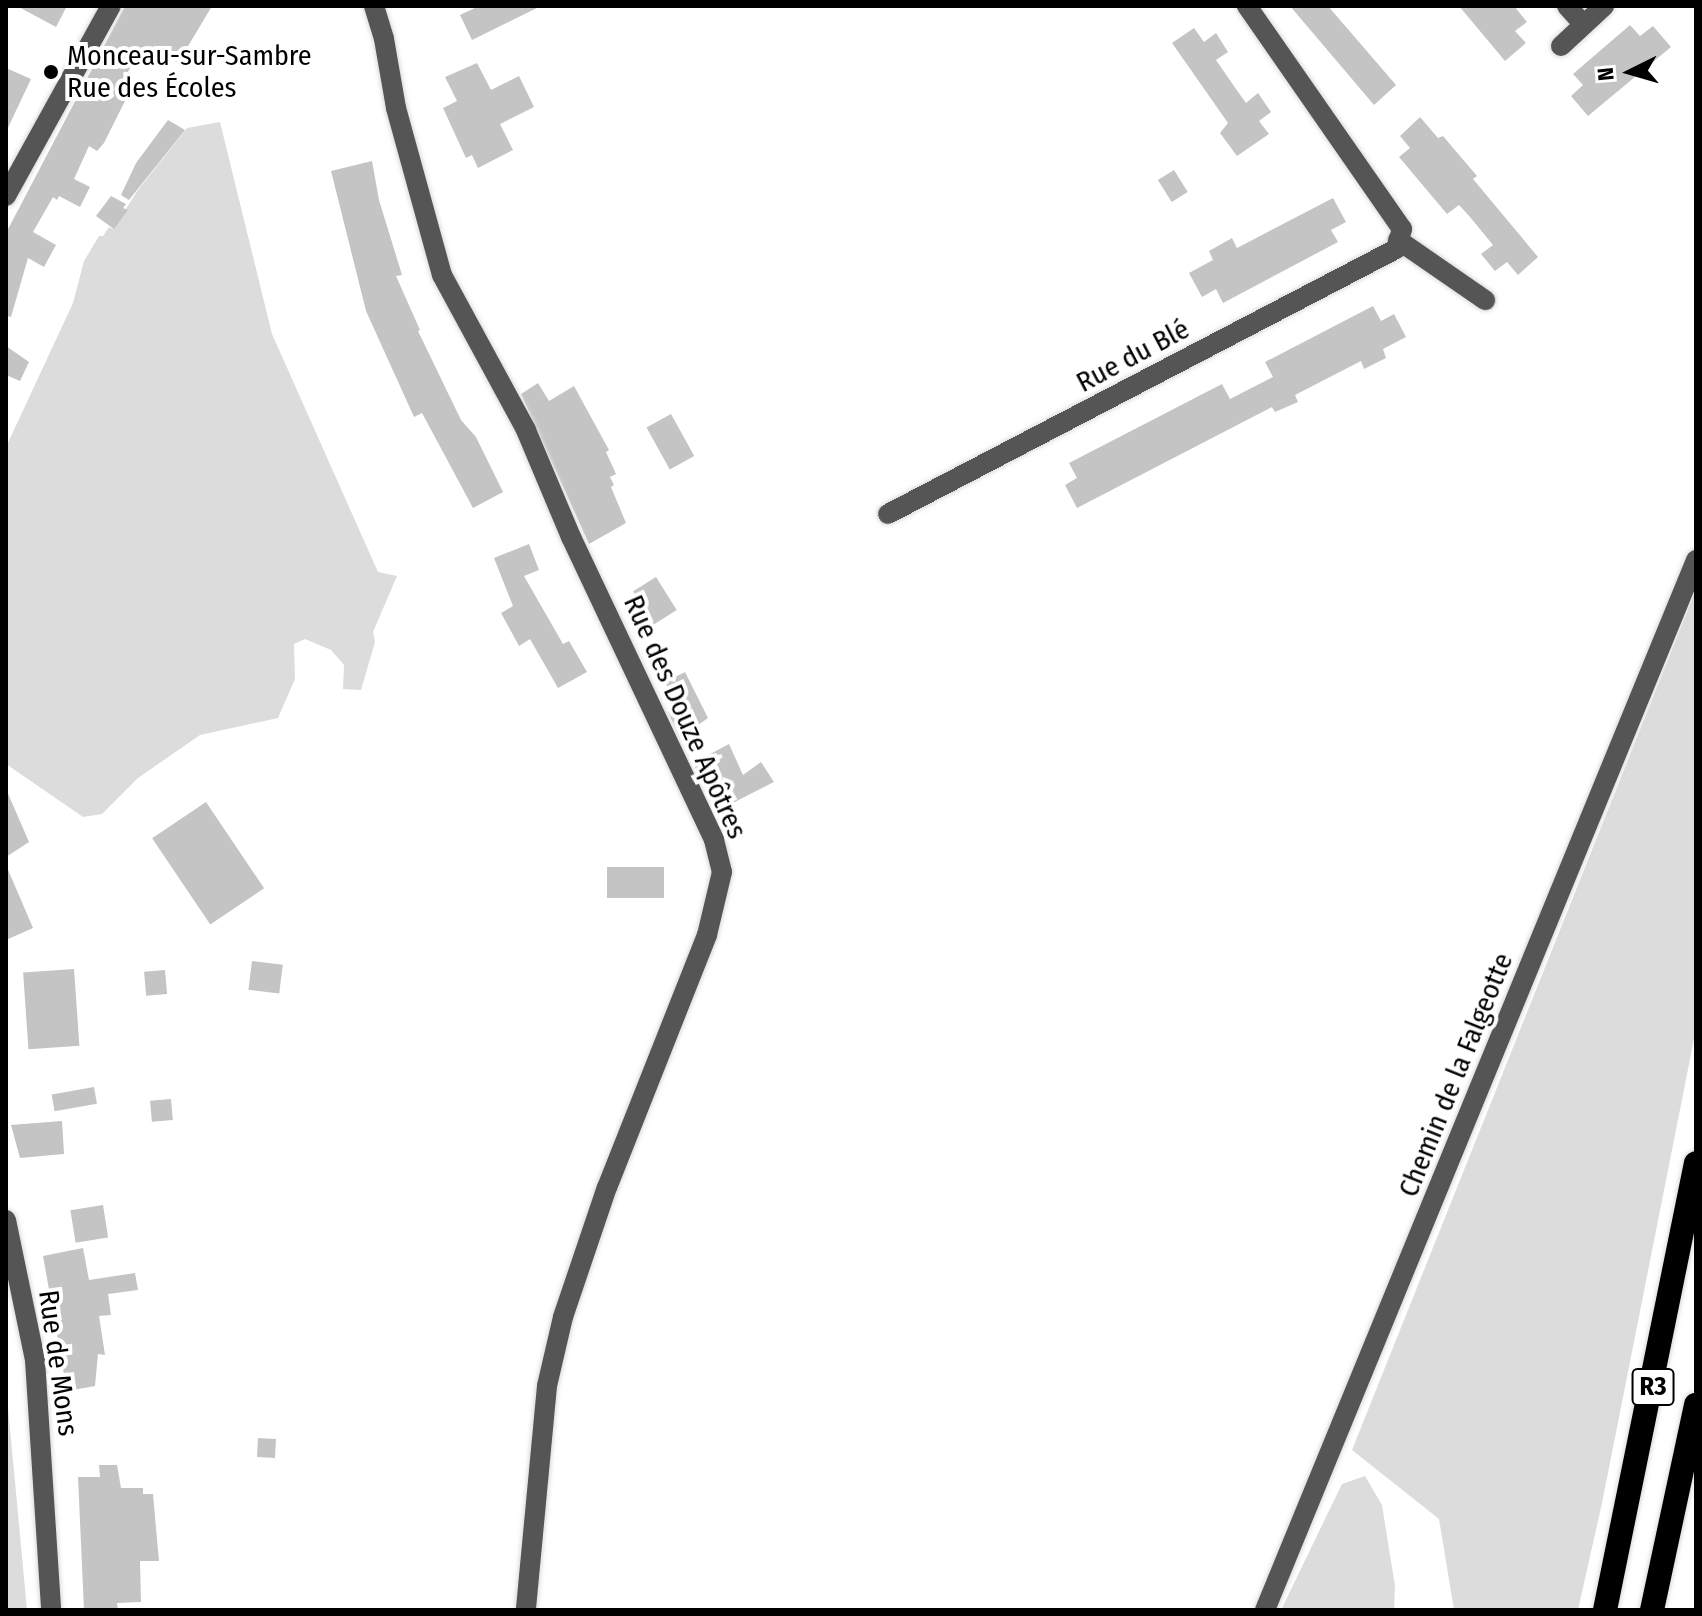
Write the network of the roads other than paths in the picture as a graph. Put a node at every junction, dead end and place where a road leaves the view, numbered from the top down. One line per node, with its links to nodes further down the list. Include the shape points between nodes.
1 (111, 6): 8 (street)
2 (374, 6): 17 (street, Rue des Douze Apôtres, via 442,275 526,430 714,840 722,872 707,935 607,1187 563,1317 547,1386)
3 (1247, 6): 9 (street, via 1402,229)
4 (1567, 6): 6 (street)
5 (1604, 6): 6 (street)
6 (1584, 25): 7 (street)
7 (1561, 46)
8 (6, 196)
9 (1398, 240): 10 (street); 11 (street, Rue du Blé, via 1396,249)
10 (1485, 300)
11 (888, 514)
12 (1696, 560): 18 (street, Chemin de la Falgeotte)
13 (1696, 1163): 19 (highway, R3)
14 (6, 1220): 16 (street, Rue de Mons, via 35,1360)
15 (1696, 1405): 20 (highway, R3)
16 (51, 1610)
17 (526, 1610)
18 (1265, 1610)
19 (1605, 1610)
20 (1652, 1610)

